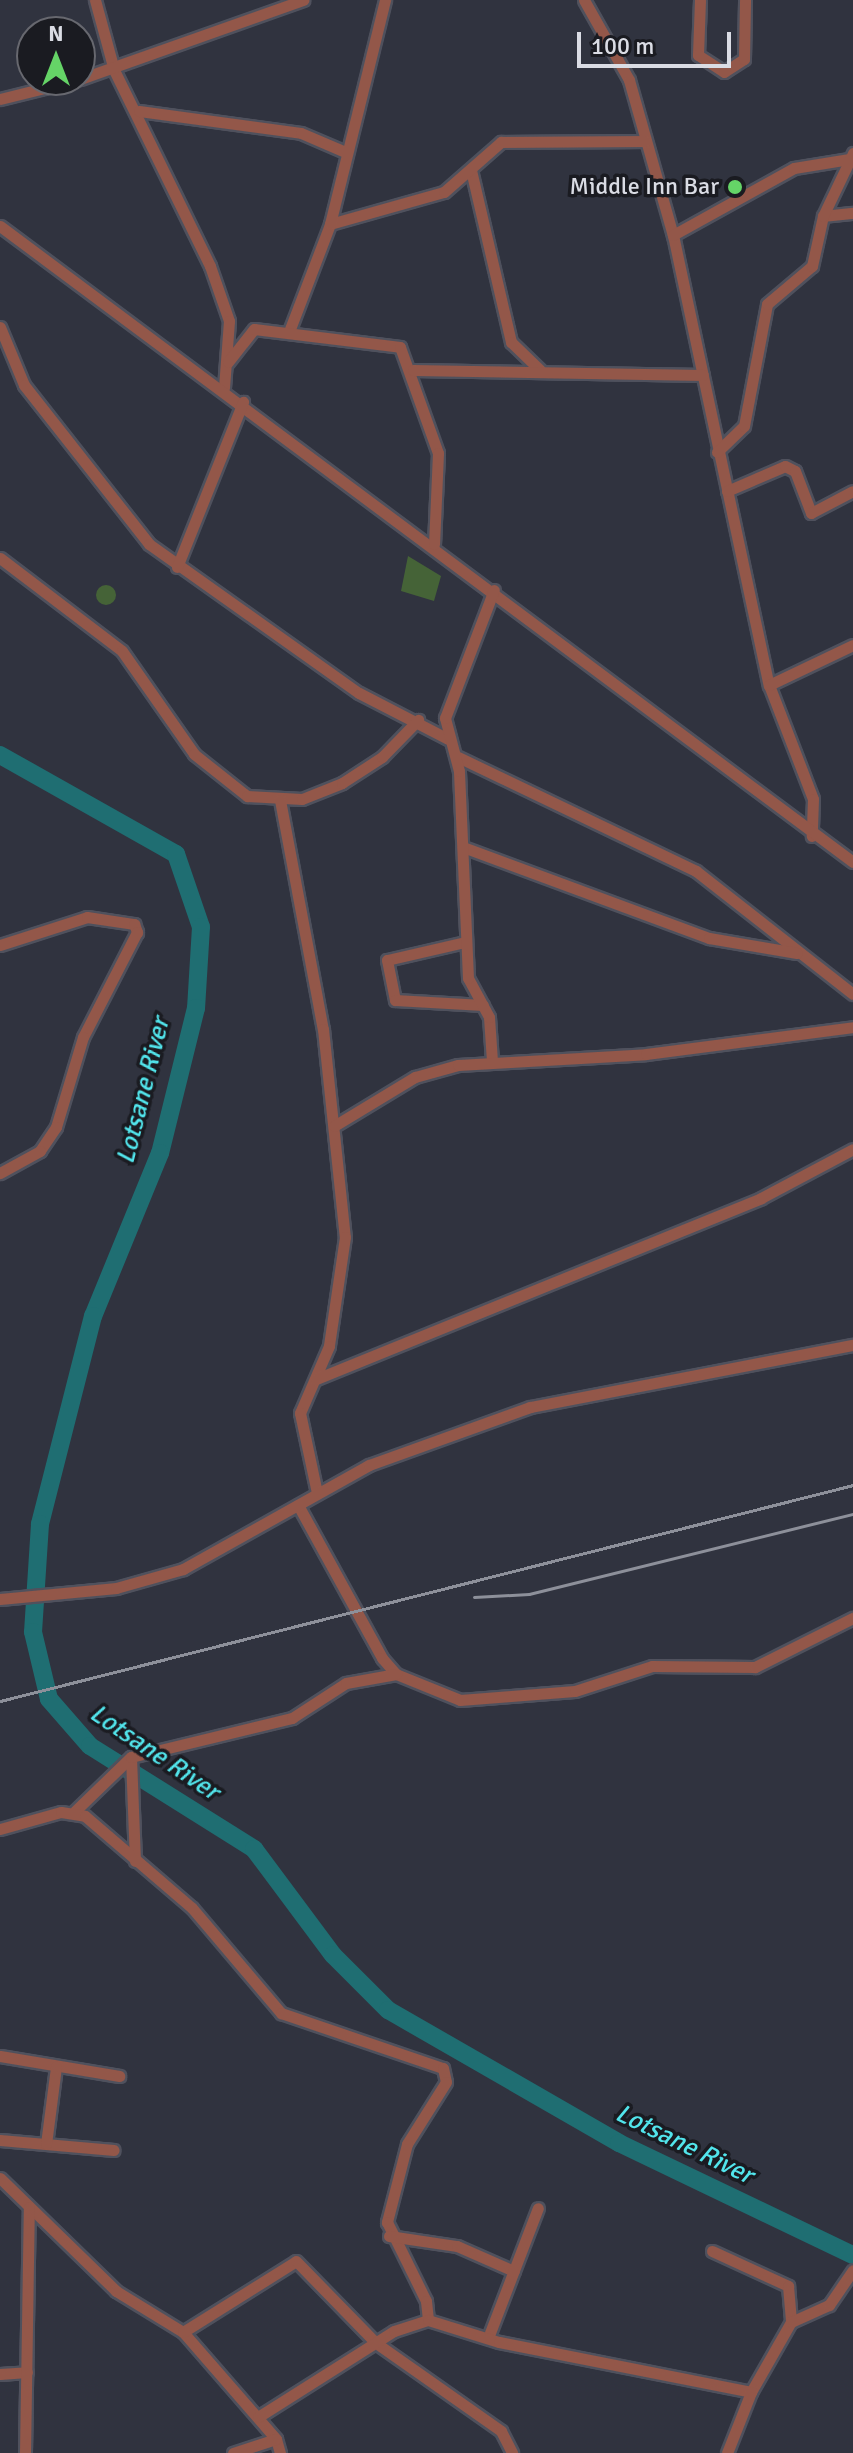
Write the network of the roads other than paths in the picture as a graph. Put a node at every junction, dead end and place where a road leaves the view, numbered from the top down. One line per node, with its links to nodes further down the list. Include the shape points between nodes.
1 (95, 0): 7 (street)
2 (303, 0): 7 (street)
3 (385, 0): 11 (street)
4 (584, 0): 10 (street, via 620,56)
5 (700, 0): 6 (street, via 698,55 724,72 744,59)
6 (745, 0)
7 (114, 70): 8 (street); 9 (street)
8 (96, 75)
9 (139, 111): 11 (street, via 301,133); 19 (street)
10 (645, 141): 13 (street, via 512,140 493,146); 18 (street)
11 (343, 151): 16 (street)
12 (851, 156): 15 (street); 18 (street, via 794,168)
13 (471, 170): 16 (street, via 444,192); 25 (street, via 511,342)
14 (853, 213): 15 (street)
15 (823, 216): 29 (street, via 806,275 767,304 744,426)
16 (330, 224): 22 (street)
17 (0, 226): 27 (street)
18 (673, 235): 26 (street)
19 (229, 321): 21 (street); 23 (street)
20 (0, 327): 34 (street, via 24,385 114,505)
21 (254, 329): 22 (street); 23 (street)
22 (290, 329): 24 (street, via 400,347)
23 (228, 363): 27 (street)
24 (413, 370): 25 (street); 32 (street, via 438,453)
25 (541, 370): 26 (street)
26 (703, 375): 29 (street)
27 (224, 388): 28 (street)
28 (243, 402): 32 (street); 34 (street)
29 (717, 452): 30 (street)
30 (727, 491): 31 (street, via 785,466 795,471 811,513); 37 (street)
31 (853, 491)
32 (434, 544): 35 (street)
33 (0, 558): 41 (street, via 122,651 194,754 233,790)
34 (177, 567): 38 (street, via 359,693)
35 (494, 590): 39 (street, via 450,691); 42 (street)
36 (853, 645): 37 (street)
37 (769, 685): 42 (street, via 813,799)
38 (418, 720): 39 (street); 41 (street, via 367,769)
39 (448, 739): 40 (street)
40 (458, 757): 43 (street); 47 (street, via 696,871)
41 (280, 800): 52 (street)
42 (812, 836): 44 (street)
43 (463, 847): 45 (street); 47 (street, via 709,938)
44 (853, 862)
45 (465, 942): 49 (street, via 468,978); 49 (street, via 387,960 395,1000)
46 (0, 945): 54 (street, via 87,917 134,924 137,932 83,1037 56,1127 40,1151)
47 (797, 953): 48 (street)
48 (853, 994)
49 (483, 1005): 51 (street)
50 (853, 1027): 51 (street, via 646,1054)
51 (492, 1061): 52 (street, via 415,1077)
52 (334, 1126): 56 (street, via 344,1266)
53 (853, 1149): 56 (street, via 761,1198)
54 (0, 1173)
55 (853, 1345): 57 (street, via 530,1407 387,1457)
56 (316, 1379): 57 (street, via 299,1425)
57 (317, 1493): 58 (street)
58 (298, 1505): 59 (street, via 183,1569 70,1594); 61 (street, via 359,1625)
59 (0, 1599)
60 (853, 1618): 61 (street, via 755,1667 652,1666 575,1691 513,1699 460,1700)
61 (396, 1674): 62 (street, via 346,1683 292,1718)
62 (131, 1757): 63 (street); 65 (street)
63 (75, 1811): 64 (street); 65 (street)
64 (0, 1829)
65 (135, 1861): 77 (street, via 192,1908 281,2013 447,2074 407,2144)
66 (0, 2056): 67 (street)
67 (56, 2067): 68 (street); 70 (street)
68 (119, 2076)
69 (0, 2140): 70 (street)
70 (46, 2144): 71 (street)
71 (114, 2150)
72 (0, 2178): 74 (street)
73 (0, 2193): 74 (street)
74 (16, 2193): 75 (street)
75 (29, 2207): 83 (street, via 116,2291); 86 (street)
76 (538, 2208): 80 (street)
77 (389, 2236): 80 (street, via 457,2246); 81 (street, via 426,2301)
78 (712, 2251): 82 (street, via 788,2286)
79 (853, 2270): 82 (street, via 829,2305)
80 (514, 2271): 84 (street)
81 (428, 2320): 84 (street); 85 (street)
82 (791, 2322): 88 (street)
83 (183, 2332): 85 (street, via 290,2260); 89 (street, via 231,2394)
84 (488, 2338): 88 (street)
85 (376, 2343): 89 (street); 94 (street, via 501,2431)
86 (27, 2372): 87 (street); 91 (street)
87 (0, 2374)
88 (751, 2392): 95 (street)
89 (258, 2417): 90 (street)
90 (276, 2439): 92 (street); 93 (street)
91 (25, 2453)
92 (233, 2453)
93 (280, 2453)
94 (512, 2453)
95 (727, 2453)

